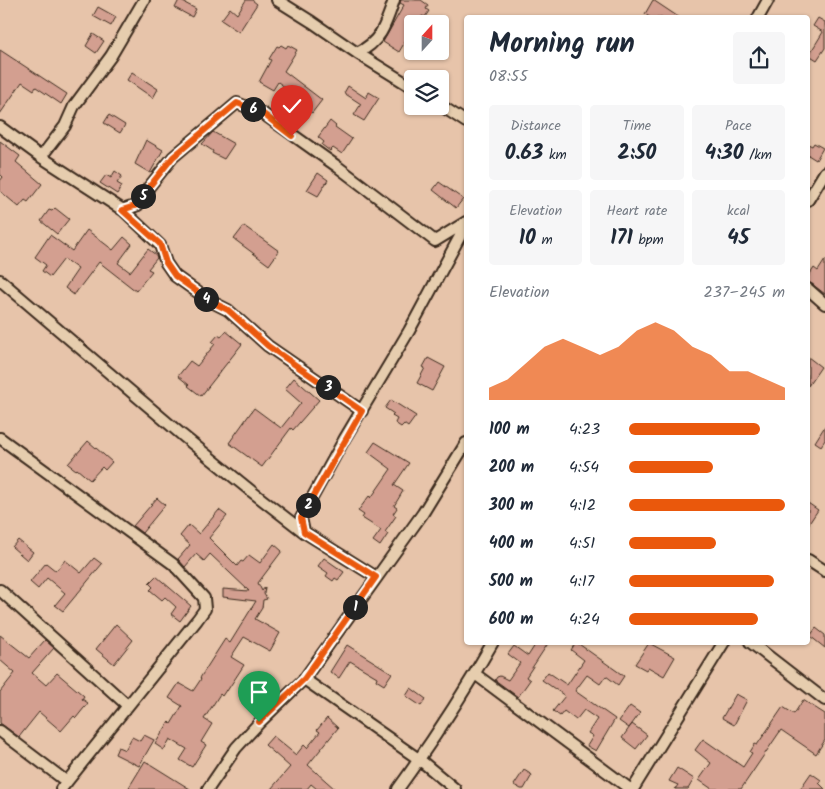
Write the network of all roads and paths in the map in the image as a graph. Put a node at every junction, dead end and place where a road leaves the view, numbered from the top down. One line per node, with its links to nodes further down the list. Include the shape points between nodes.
1 (144, 0): 11 (street, via 111,56 74,106 66,126)
2 (277, 0): 6 (street)
3 (394, 0): 6 (street, via 382,31 370,47)
4 (768, 0): 5 (street)
5 (760, 15)
6 (356, 53): 7 (street)
7 (404, 82)
8 (449, 111): 9 (street)
9 (464, 121)
10 (0, 127): 11 (street)
11 (41, 157): 14 (street)
12 (825, 172): 13 (street)
13 (810, 197)
14 (122, 210): 15 (street, via 138,205 173,157 237,103 262,113 435,241); 20 (street, via 160,244 166,263 175,276 228,310 268,346)
15 (464, 224)
16 (464, 227): 20 (street)
17 (0, 280): 23 (street, via 182,435)
18 (810, 291): 19 (street)
19 (825, 304)
20 (362, 411): 23 (street, via 301,518)
21 (0, 438): 34 (street, via 173,564 204,598 205,609)
22 (464, 446): 26 (street)
23 (304, 532): 26 (street)
24 (810, 561): 25 (street)
25 (825, 571)
26 (376, 577): 32 (street)
27 (0, 590): 34 (street)
28 (491, 645): 31 (street)
29 (722, 645): 41 (street)
30 (754, 645): 33 (street)
31 (475, 674): 36 (street); 41 (street)
32 (304, 679): 36 (street); 38 (street, via 259,722)
33 (825, 700)
34 (127, 705): 37 (street)
35 (0, 731): 37 (street)
36 (420, 760): 39 (street); 40 (street)
37 (64, 786)
38 (208, 789)
39 (398, 789)
40 (455, 789)
41 (632, 789)

